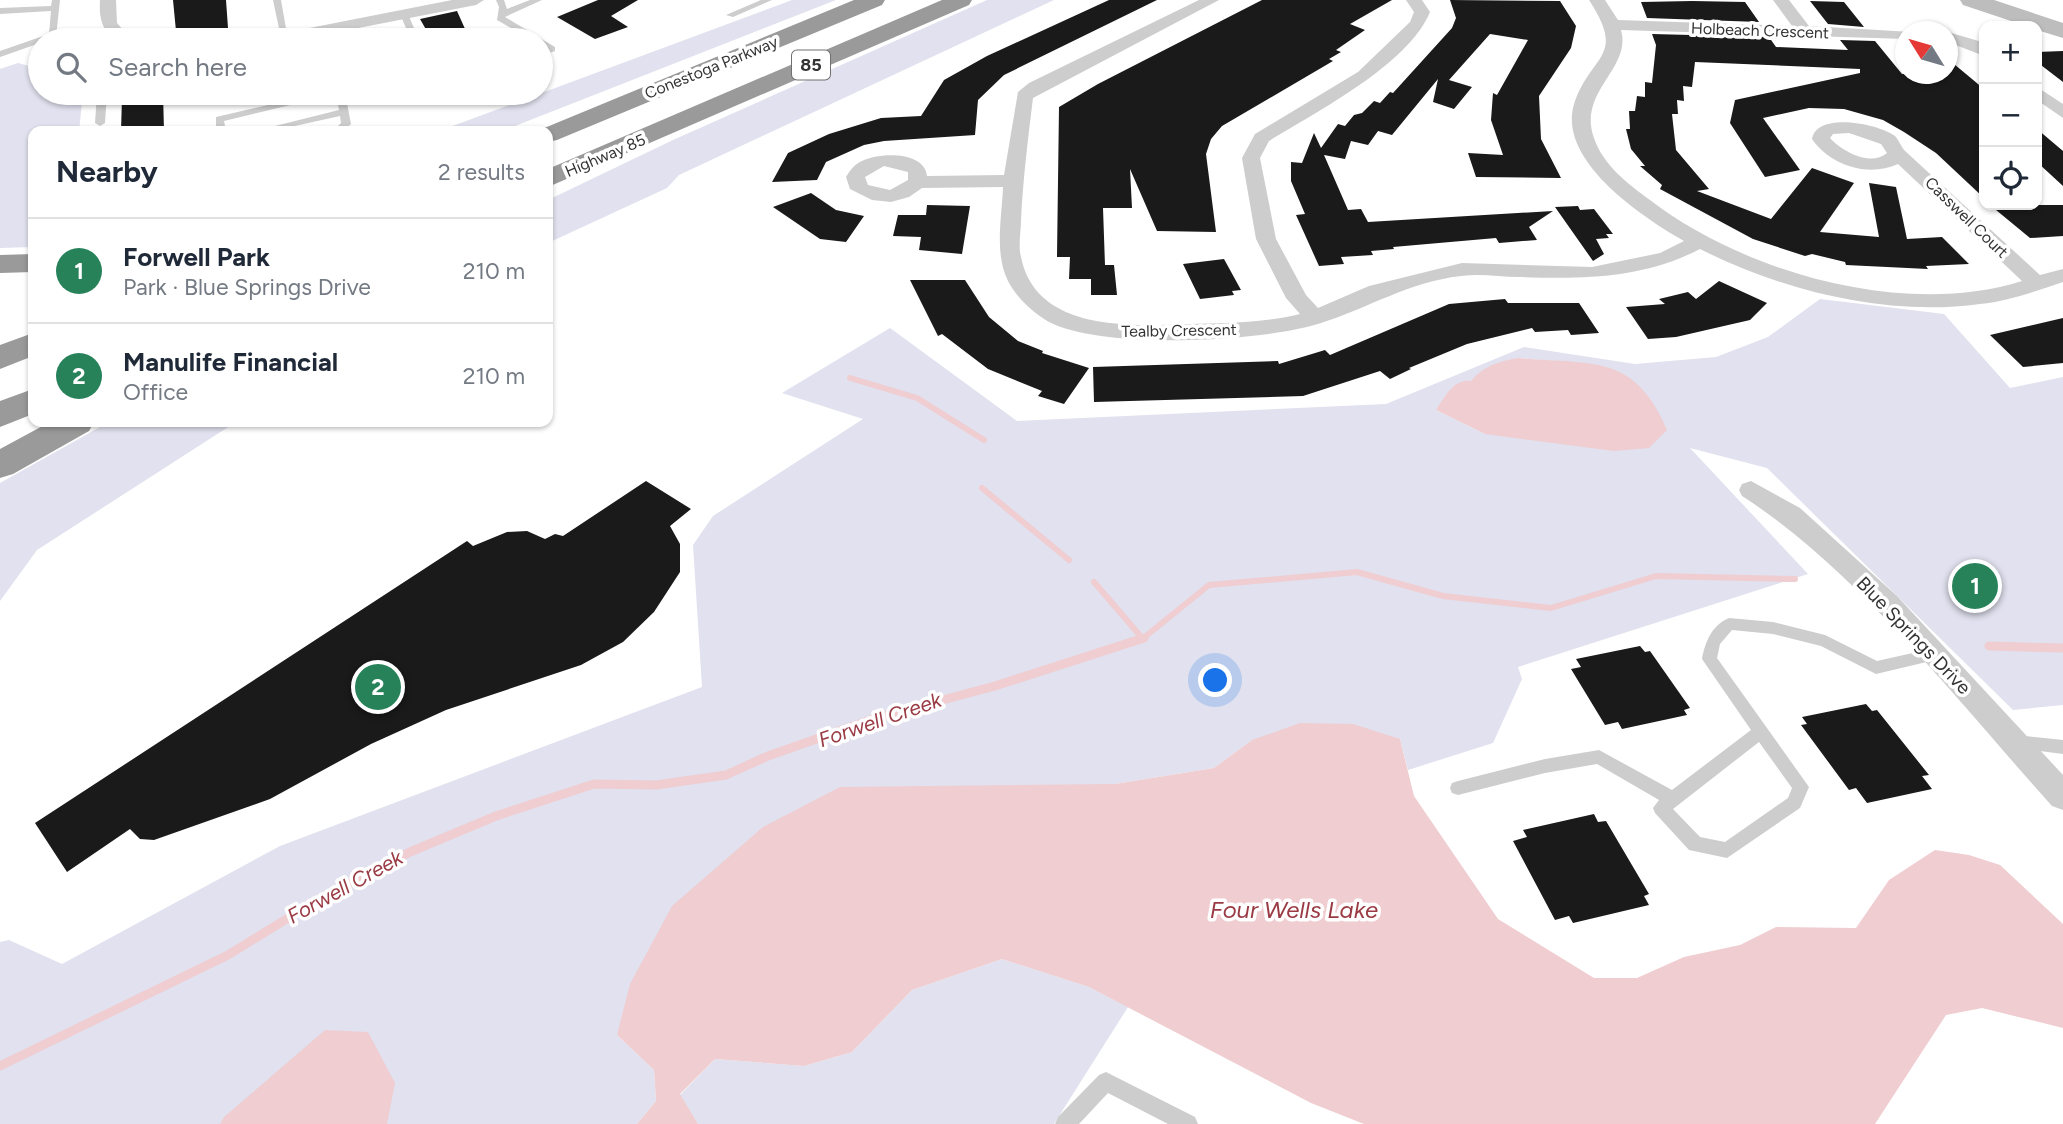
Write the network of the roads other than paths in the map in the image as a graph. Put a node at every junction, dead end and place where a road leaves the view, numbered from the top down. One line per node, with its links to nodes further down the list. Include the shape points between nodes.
1 (108, 0): 22 (street)
2 (277, 0): 23 (lane)
3 (475, 0): 15 (street)
4 (500, 0): 17 (lane)
5 (538, 0): 17 (lane)
6 (768, 0): 19 (lane)
7 (874, 0): 34 (highway, Conestoga Parkway / 85)
8 (961, 0): 46 (highway, Conestoga Parkway / 85)
9 (1211, 0): 50 (street, Tealby Crescent, via 1024,96)
10 (1414, 0): 58 (street, via 1422,12 1416,24 1364,76 1261,138 1251,158 1266,239 1297,298)
11 (1597, 0): 20 (street)
12 (1782, 0): 27 (street)
13 (1971, 0): 28 (main road)
14 (55, 4): 16 (lane); 21 (lane)
15 (432, 4): 18 (street)
16 (0, 11)
17 (503, 13): 26 (lane, via 500,18)
18 (404, 14): 24 (street); 25 (lane)
19 (730, 15)
20 (1614, 25): 27 (street, Holbeach Crescent); 53 (street, via 1610,63 1588,92 1581,119 1590,151 1610,178 1650,212)
21 (53, 28)
22 (110, 28)
23 (278, 28)
24 (351, 28)
25 (410, 28)
26 (517, 28)
27 (1804, 31): 29 (street, Holbeach Crescent)
28 (2063, 31)
29 (1895, 34)
30 (1958, 40): 32 (street)
31 (28, 44): 33 (lane)
32 (1979, 47)
33 (0, 54)
34 (686, 78): 45 (highway); 47 (highway, Conestoga Parkway / 85)
35 (2042, 96): 40 (street)
36 (101, 105): 41 (lane)
37 (280, 105): 42 (lane, via 219,119)
38 (343, 105): 39 (lane)
39 (344, 111): 43 (lane); 44 (lane)
40 (2063, 113)
41 (100, 123)
42 (220, 126)
43 (281, 126)
44 (344, 126)
45 (547, 126)
46 (662, 130): 49 (highway, Highway 85 / 85); 52 (highway)
47 (553, 132)
48 (1896, 154): 57 (street, Casswell Court)
49 (553, 177)
50 (1013, 181): 51 (street); 58 (street, Tealby Crescent, via 1010,256 1018,280 1057,317 1096,329 1127,332 1266,328)
51 (918, 182)
52 (553, 184)
53 (1697, 242): 57 (street, via 1755,265 1869,296 1966,299); 58 (street, Tealby Crescent, via 1666,258 1592,273 1462,269 1376,291)
54 (28, 263): 55 (highway)
55 (0, 264)
56 (2063, 275): 57 (street)
57 (2036, 283)
58 (1315, 318)
59 (28, 346): 60 (highway)
60 (0, 358)
61 (28, 403): 62 (highway)
62 (0, 415)
63 (68, 427): 64 (highway)
64 (0, 465)
65 (1751, 490): 66 (street, Blue Springs Drive, via 1791,515)
66 (1935, 654): 67 (lane, via 1876,667 1825,641 1773,628 1729,624 1713,642 1709,659); 68 (street, Blue Springs Drive)
67 (1761, 731): 72 (lane); 72 (lane, via 1801,788 1794,803 1727,850 1695,844 1661,808)
68 (2016, 743): 69 (lane); 71 (street, Blue Springs Drive)
69 (2063, 747)
70 (1458, 788): 72 (lane, via 1599,757)
71 (2063, 796)
72 (1672, 799)
73 (1065, 1124): 74 (lane, via 1106,1082)
74 (1188, 1124)

